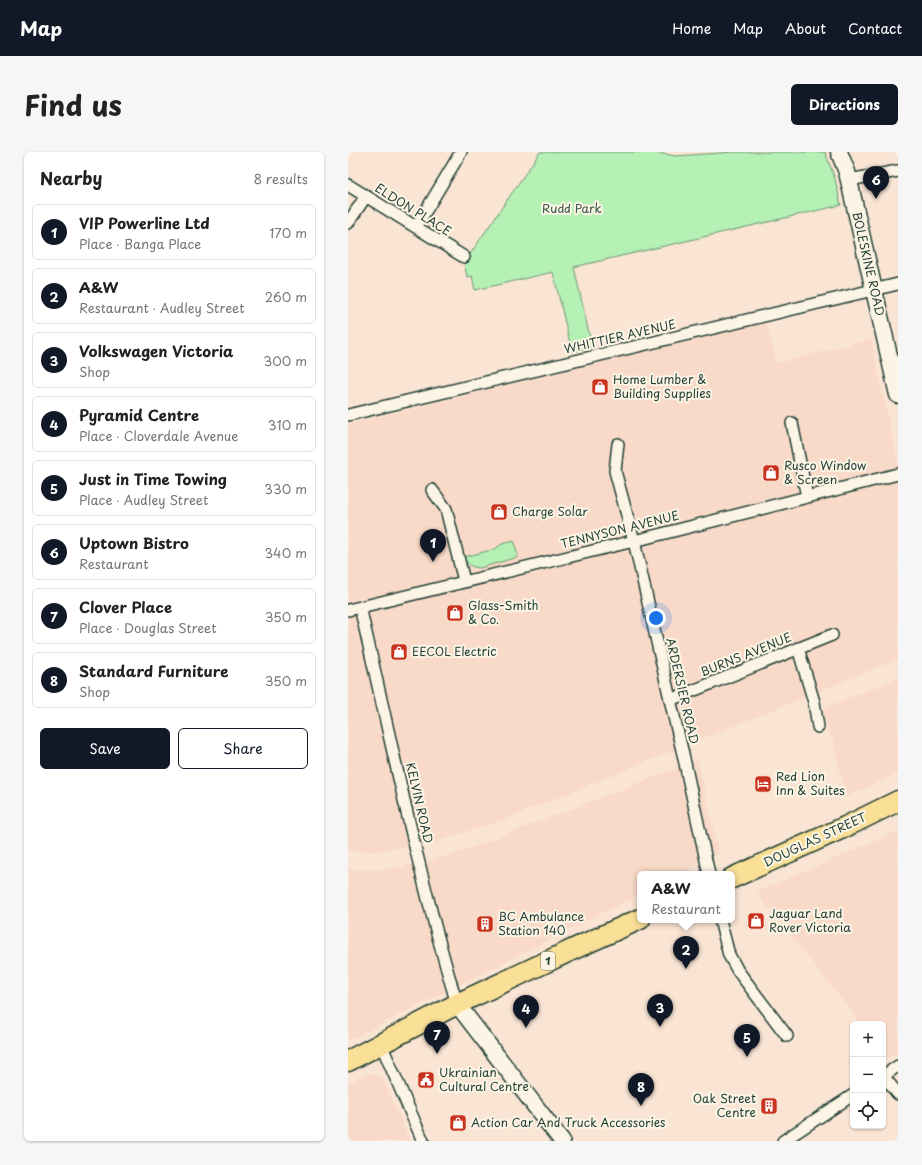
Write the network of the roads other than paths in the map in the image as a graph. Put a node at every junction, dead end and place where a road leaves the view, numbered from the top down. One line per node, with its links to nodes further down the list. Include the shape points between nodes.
1 (461, 152): 8 (street)
2 (839, 152): 4 (main road, BOLESKINE ROAD)
3 (898, 171): 4 (street)
4 (849, 180): 11 (main road, BOLESKINE ROAD)
5 (348, 185): 6 (street, ELDON PLACE)
6 (366, 196): 7 (street); 8 (street, ELDON PLACE)
7 (348, 224)
8 (416, 227): 9 (street, ELDON PLACE)
9 (464, 257)
10 (898, 284): 11 (street, WHITTIER AVENUE)
11 (875, 290): 12 (main road, BOLESKINE ROAD); 13 (street, WHITTIER AVENUE)
12 (898, 395)
13 (348, 415)
14 (792, 423): 18 (street)
15 (618, 444): 19 (street, ARDERSIER ROAD, via 615,471)
16 (898, 474): 18 (street, TENNYSON AVENUE)
17 (432, 490): 20 (street, via 446,508)
18 (807, 497): 19 (street, TENNYSON AVENUE)
19 (634, 541): 20 (street, TENNYSON AVENUE); 25 (street, ARDERSIER ROAD)
20 (464, 581): 21 (street, TENNYSON AVENUE)
21 (360, 607): 22 (street, TENNYSON AVENUE); 32 (street, KELVIN ROAD, via 417,853)
22 (348, 610)
23 (832, 635): 24 (street, BURNS AVENUE)
24 (798, 648): 25 (street, BURNS AVENUE); 26 (street, via 809,682)
25 (670, 700): 28 (street, ARDERSIER ROAD)
26 (818, 727)
27 (898, 801): 29 (highway, DOUGLAS STREET, via 845,828)
28 (708, 871)
29 (735, 877)
30 (637, 920): 32 (highway, 1)
31 (721, 923): 33 (street, via 729,955 738,971)
32 (457, 1004): 34 (highway, 1); 43 (main road)
33 (787, 1036)
34 (381, 1044): 35 (highway, 1); 42 (street)
35 (348, 1061)
36 (898, 1066): 37 (street)
37 (886, 1074)
38 (886, 1080): 39 (street)
39 (898, 1094)
40 (850, 1098): 41 (street)
41 (789, 1139)
42 (423, 1141)
43 (562, 1141)

